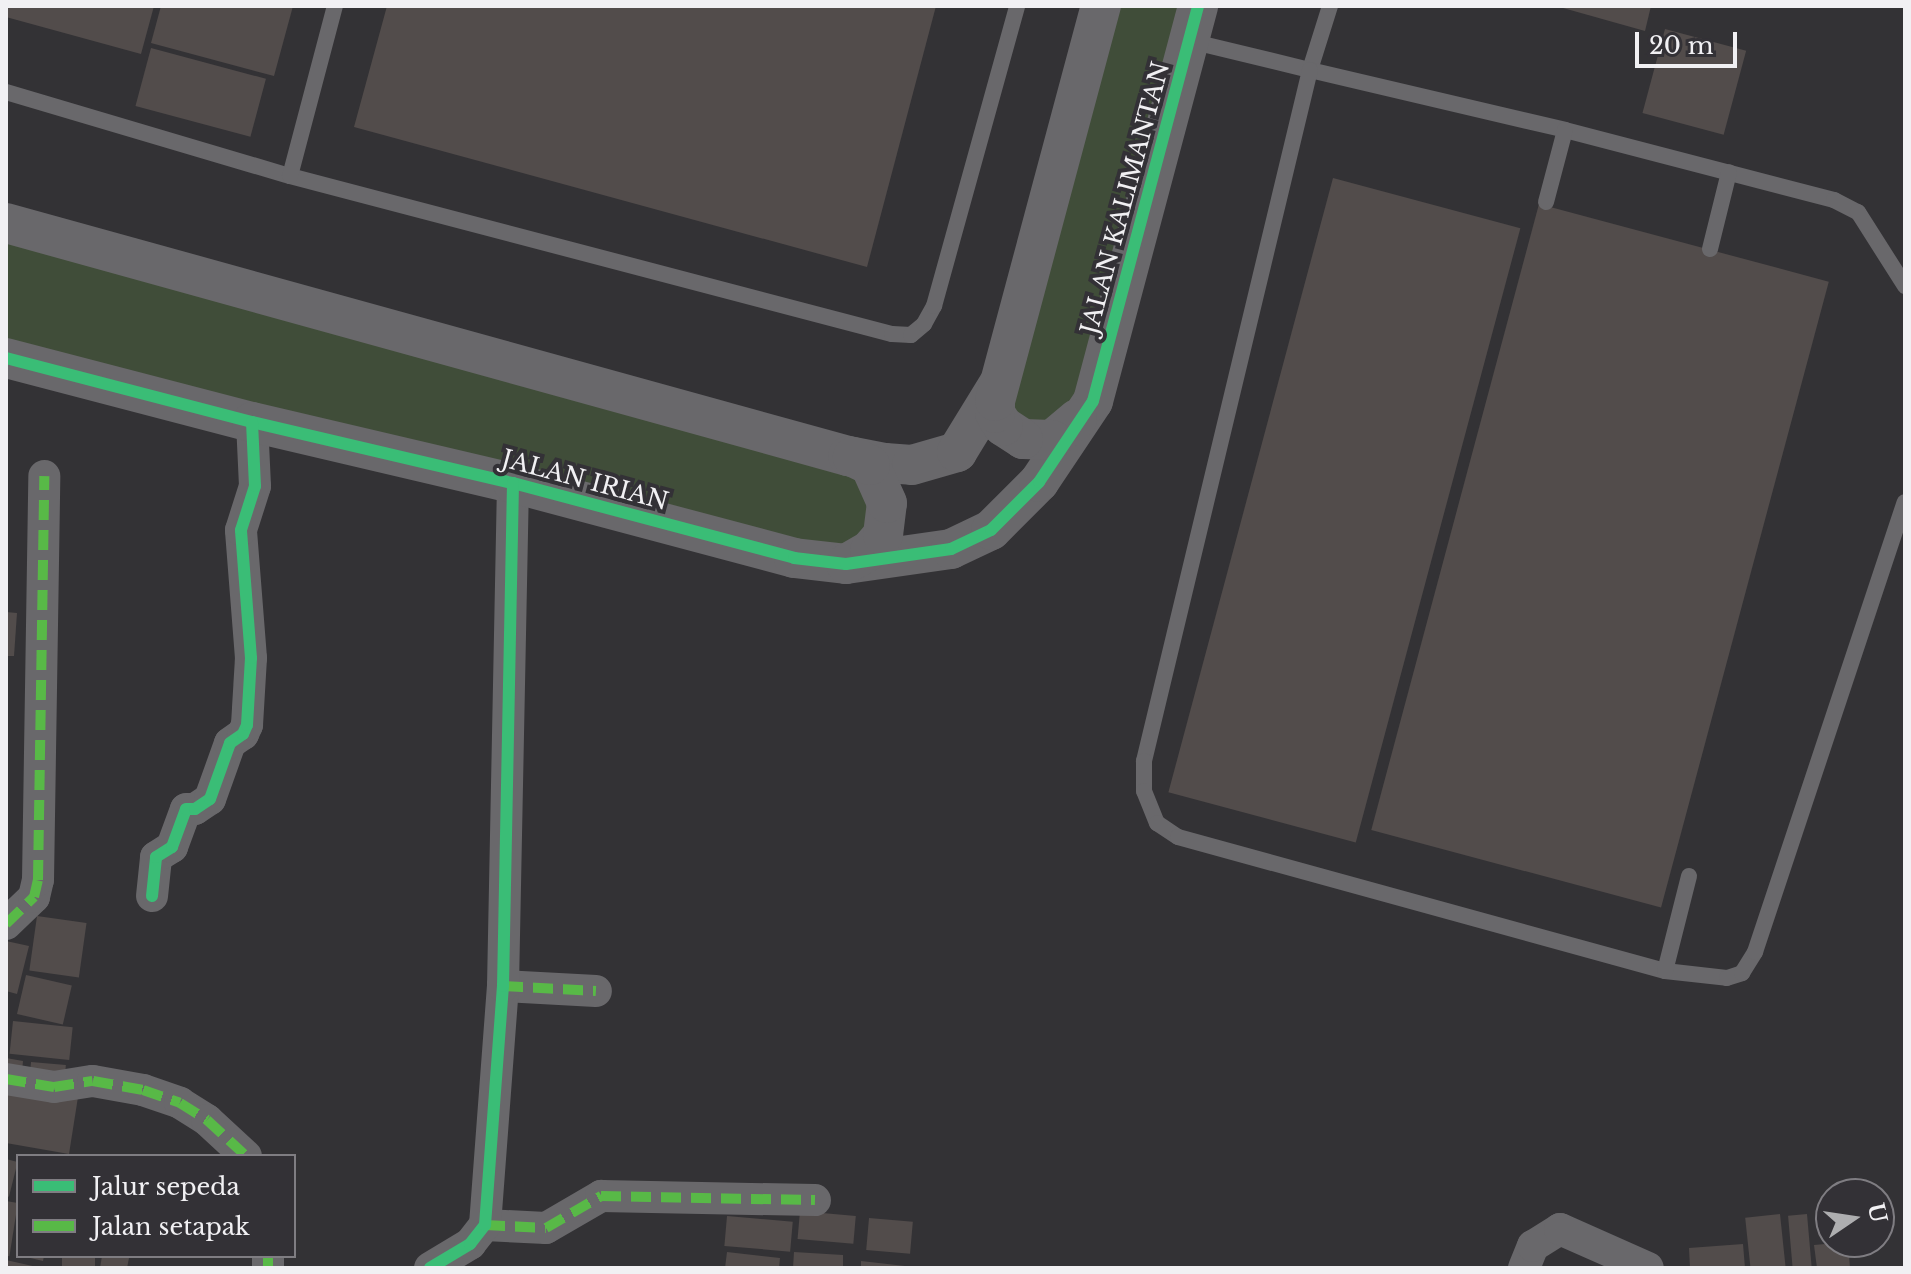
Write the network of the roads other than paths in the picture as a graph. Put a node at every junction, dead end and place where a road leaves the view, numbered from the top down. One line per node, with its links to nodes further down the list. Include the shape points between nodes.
1 (335, 6): 10 (lane)
2 (1017, 6): 10 (lane, via 934,306 911,335)
3 (1101, 6): 16 (street, via 1019,324)
4 (1330, 6): 6 (lane)
5 (1194, 24): 6 (lane); 17 (street, JALAN KALIMANTAN)
6 (1310, 70): 8 (lane); 27 (lane, via 1144,761 1144,791 1157,823 1178,837)
7 (6, 92): 10 (lane)
8 (1565, 130): 9 (lane); 11 (lane)
9 (1729, 172): 13 (lane); 14 (lane, via 1834,200 1858,212)
10 (290, 176)
11 (1546, 202)
12 (6, 223): 19 (street)
13 (1710, 249)
14 (1905, 286)
15 (6, 358): 18 (street, JALAN IRIAN)
16 (998, 385): 17 (street, via 995,413 1013,436 1023,439 1052,440); 19 (street, via 957,452 912,465)
17 (1093, 401): 23 (street, JALAN IRIAN, via 1039,482 991,530 951,549)
18 (252, 422): 21 (street, JALAN IRIAN); 25 (street, via 255,486 241,530 251,658 247,725 230,743 210,799 186,809 172,847 156,857)
19 (853, 457): 23 (street, via 870,465 887,503 883,535)
20 (44, 476): 26 (street, via 38,880 34,897)
21 (513, 483): 23 (street, JALAN IRIAN, via 794,558); 28 (street)
22 (1905, 502): 27 (lane, via 1755,952 1742,973 1727,978)
23 (846, 564)
24 (1689, 876): 27 (lane)
25 (152, 896)
26 (6, 924)
27 (1665, 971)
28 (503, 986): 29 (street); 33 (street)
29 (596, 991)
30 (6, 1079): 31 (street, via 54,1087 93,1081 143,1090 207,1120)
31 (244, 1154)
32 (815, 1200): 33 (street, via 601,1196 546,1228)
33 (485, 1225): 34 (street, via 470,1244)
34 (430, 1268)
35 (1524, 1268): 36 (street, via 1533,1246 1560,1229)
36 (1648, 1268)

